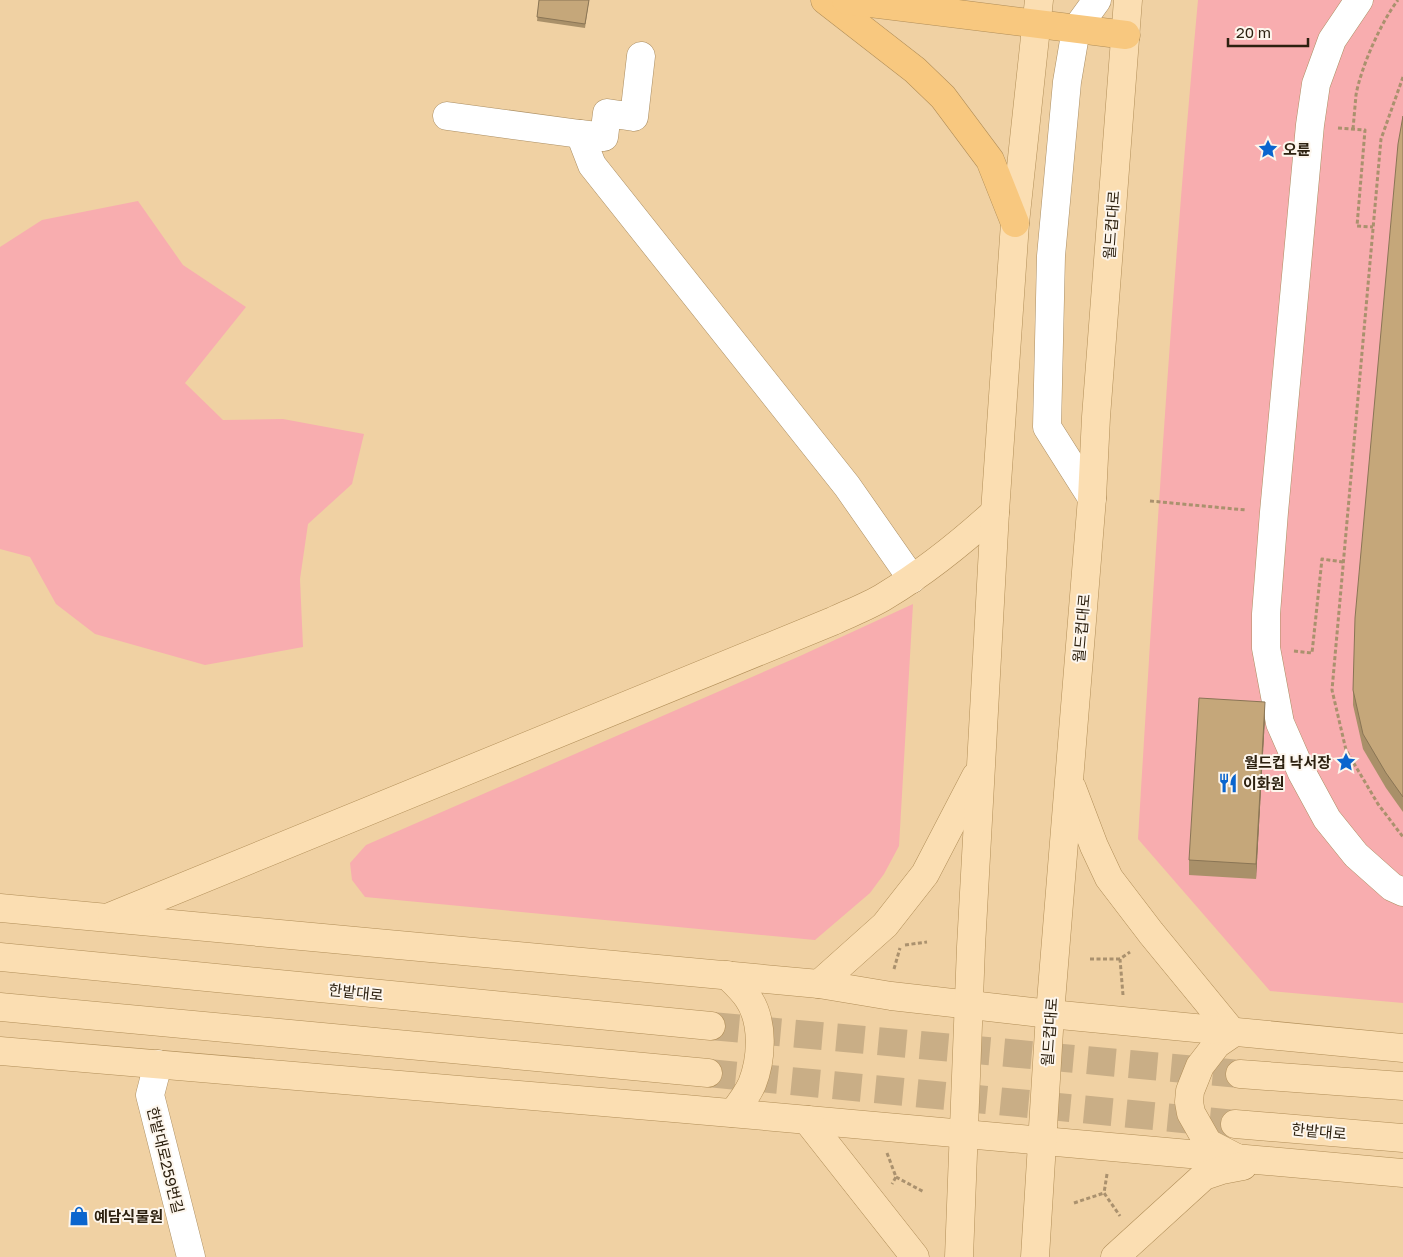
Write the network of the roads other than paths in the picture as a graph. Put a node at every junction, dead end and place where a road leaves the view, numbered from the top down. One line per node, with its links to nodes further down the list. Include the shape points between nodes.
1 (825, 0): 12 (highway, via 915,70 943,97 990,160)
2 (846, 0): 6 (highway)
3 (1097, 0): 7 (street)
4 (1128, 0): 8 (main road, 월드컵대로)
5 (1359, 0): 18 (street, via 1332,40 1316,84 1310,125 1274,512 1266,648 1280,723 1327,819 1356,855 1392,887)
6 (1038, 12): 7 (highway); 12 (main road)
7 (1076, 29): 8 (highway); 13 (street, via 1067,82 1051,256 1047,427)
8 (1126, 35): 13 (main road, 월드컵대로)
9 (641, 56): 11 (street, via 634,117 607,113 604,136)
10 (447, 116): 11 (street)
11 (580, 134): 15 (street, via 592,165 847,486)
12 (1015, 223): 14 (main road)
13 (1092, 498): 17 (main road, 월드컵대로)
14 (995, 512): 15 (main road); 16 (main road)
15 (912, 579): 20 (main road, via 884,597 833,621)
16 (980, 768): 23 (main road, via 925,874 885,925); 24 (main road)
17 (1069, 780): 26 (main road, 월드컵대로); 28 (main road, via 1109,878)
18 (1403, 892)
19 (0, 908): 20 (main road)
20 (107, 918): 22 (main road)
21 (0, 957): 27 (main road, 한밭대로)
22 (727, 975): 23 (main road); 35 (main road, via 749,999 759,1032 754,1078)
23 (819, 984): 24 (main road)
24 (968, 1004): 26 (main road); 38 (main road)
25 (0, 1007): 32 (main road)
26 (1050, 1014): 28 (main road); 40 (main road, 월드컵대로)
27 (712, 1026)
28 (1233, 1032): 29 (main road); 41 (main road, via 1217,1044 1200,1066 1189,1102 1191,1113 1208,1143)
29 (1403, 1048)
30 (0, 1051): 31 (main road)
31 (158, 1064): 35 (main road); 44 (street, 한밭대로259번길, via 150,1095)
32 (708, 1073)
33 (1240, 1074): 34 (main road)
34 (1403, 1086)
35 (733, 1113): 36 (main road)
36 (807, 1120): 38 (main road); 45 (main road)
37 (1234, 1124): 39 (main road, 한밭대로)
38 (964, 1134): 40 (main road); 46 (main road)
39 (1403, 1138)
40 (1042, 1141): 41 (main road); 47 (main road, 월드컵대로)
41 (1237, 1158): 42 (main road)
42 (1269, 1161): 43 (main road); 48 (main road, via 1204,1176)
43 (1403, 1173)
44 (191, 1257)
45 (915, 1257)
46 (959, 1257)
47 (1035, 1257)
48 (1115, 1257)

